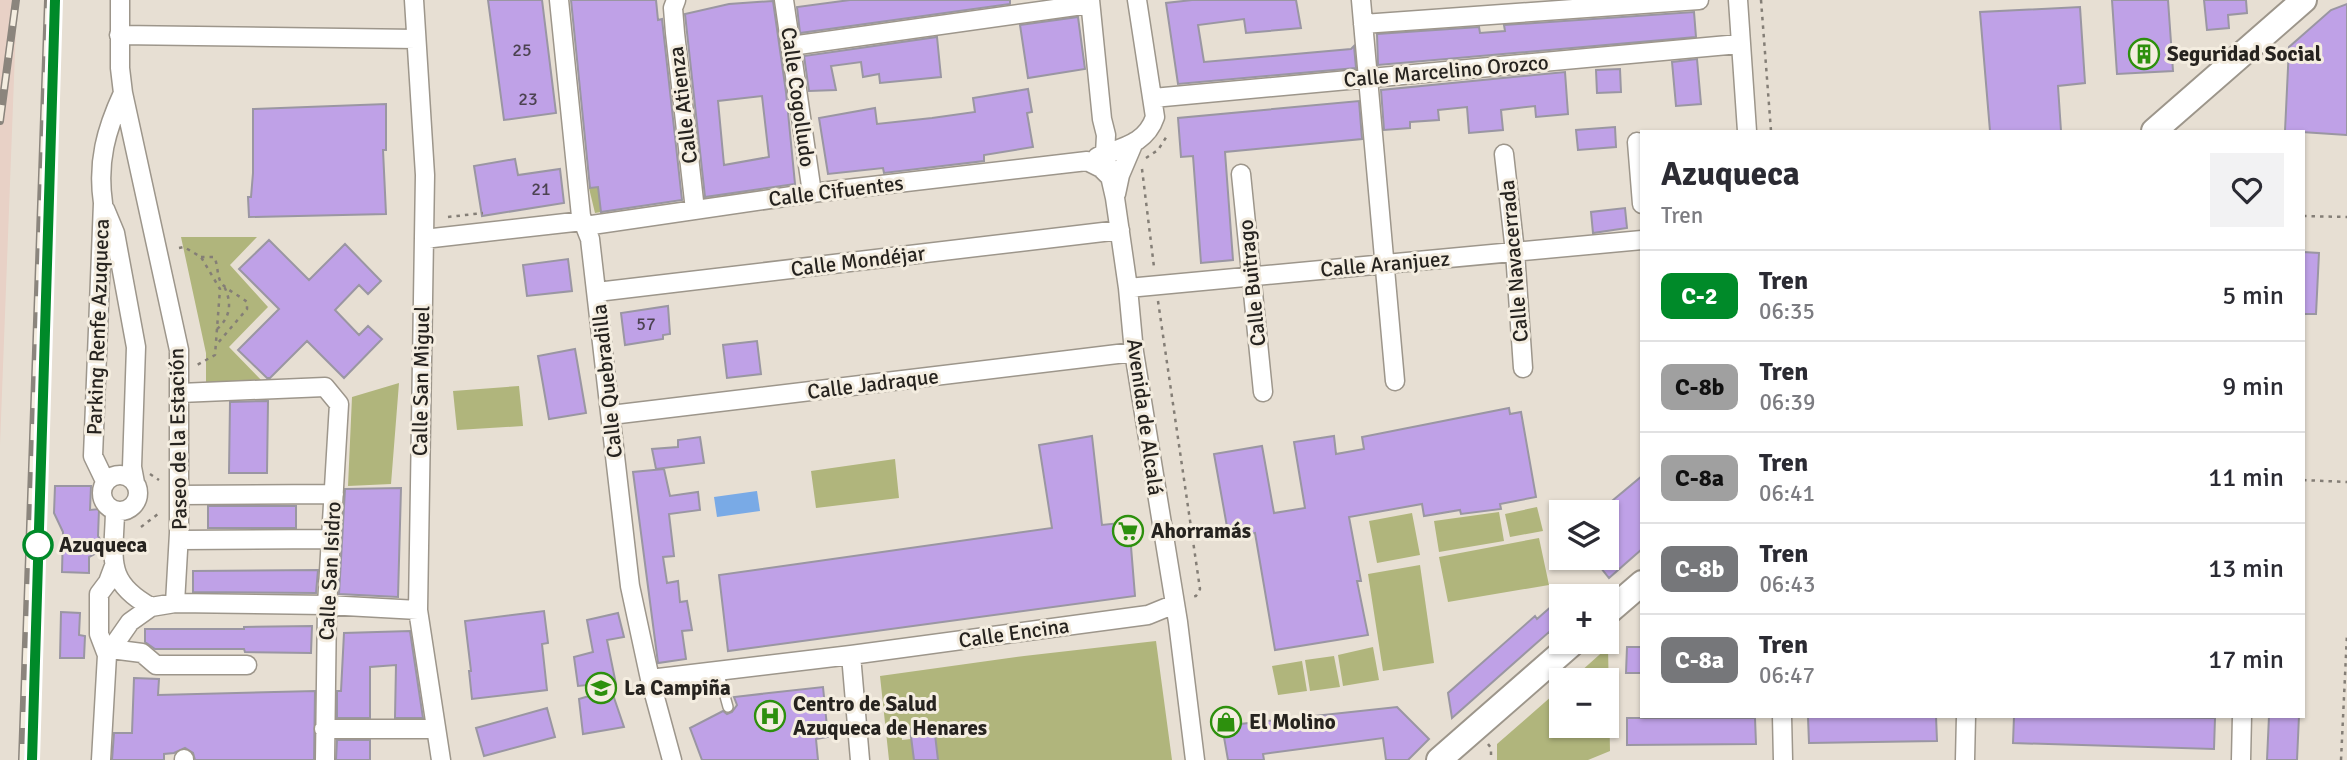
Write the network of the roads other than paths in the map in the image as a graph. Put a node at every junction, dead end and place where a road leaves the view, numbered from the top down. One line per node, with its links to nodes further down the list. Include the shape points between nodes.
1 (120, 0): 13 (street, Paseo de la Estación)
2 (414, 0): 14 (street, Calle San Miguel)
3 (559, 0): 37 (street, Calle Quebradilla)
4 (676, 0): 36 (street, Calle Atienza, via 674,20)
5 (784, 0): 16 (street, Calle Cogolludo)
6 (1137, 0): 19 (street)
7 (1361, 0): 12 (street)
8 (1699, 0): 12 (street)
9 (1738, 0): 15 (street)
10 (2304, 0): 21 (street)
11 (1090, 2): 16 (street); 22 (street, Avenida de Alcalá)
12 (1363, 24): 17 (street)
13 (119, 35): 14 (street); 18 (street, Paseo de la Estación)
14 (416, 39): 39 (street, Calle San Miguel, via 425,174)
15 (1739, 44): 17 (street, Calle Marcelino Orozco); 20 (street)
16 (791, 46): 33 (street, Calle Cogolludo)
17 (1368, 78): 19 (street, Calle Marcelino Orozco); 42 (street)
18 (124, 93): 25 (street, Paseo de la Estación); 28 (street, via 108,126)
19 (1153, 98): 24 (street, Avenida de Alcalá, via 1155,117 1148,133)
20 (1747, 130)
21 (2155, 130)
22 (1106, 135): 24 (street); 26 (street, Avenida de Alcalá)
23 (1637, 142): 32 (street)
24 (1129, 144): 26 (street, Calle Cifuentes); 34 (street, Avenida de Alcalá)
25 (137, 153): 28 (street); 52 (street, Paseo de la Estación, via 179,350)
26 (1105, 154): 29 (street, Calle Cifuentes); 31 (street, Avenida de Alcalá)
27 (1504, 154): 41 (street, Calle Navacerrada)
28 (103, 159): 35 (street, via 99,177)
29 (1087, 162): 31 (street); 33 (street, Calle Cifuentes)
30 (1241, 174): 44 (street, Calle Buitrago)
31 (1110, 177): 34 (street, Avenida de Alcalá)
32 (1640, 179)
33 (812, 193): 36 (street, Calle Cifuentes)
34 (1115, 198): 38 (street, Avenida de Alcalá)
35 (103, 202): 43 (street, Parking Renfe Azuqueca); 45 (street, Parking Renfe Azuqueca)
36 (695, 210): 37 (street, Calle Cifuentes)
37 (584, 223): 39 (street, Calle Cifuentes); 47 (street, Calle Quebradilla)
38 (1120, 230): 46 (street, Avenida de Alcalá); 47 (street, Calle Mondéjar)
39 (424, 239): 68 (street, Calle San Miguel)
40 (1640, 240): 41 (street, Calle Aranjuez)
41 (1515, 252): 42 (street, Calle Aranjuez); 49 (street, Calle Navacerrada)
42 (1384, 264): 44 (street, Calle Aranjuez); 50 (street)
43 (122, 272): 45 (street, via 109,267); 55 (street, Parking Renfe Azuqueca, via 136,347)
44 (1252, 276): 46 (street, Calle Aranjuez); 51 (street, Calle Buitrago)
45 (99, 283): 54 (street, Parking Renfe Azuqueca, via 93,456)
46 (1128, 288): 48 (street, Avenida de Alcalá)
47 (597, 292): 53 (street, Calle Quebradilla)
48 (1134, 352): 53 (street, Calle Jadraque); 63 (street, Avenida de Alcalá)
49 (1523, 368)
50 (1395, 381)
51 (1263, 391)
52 (180, 393): 56 (street, Calle San Isidro, via 324,387 339,404); 57 (street, Paseo de la Estación)
53 (611, 415): 74 (street, Calle Quebradilla, via 630,586)
54 (105, 481): 55 (street, via 126,475); 58 (street, via 100,493 104,505)
55 (135, 482): 58 (street, via 135,504)
56 (334, 494): 57 (street); 59 (street, Calle San Isidro)
57 (179, 495): 60 (street, Paseo de la Estación)
58 (115, 512): 61 (street)
59 (331, 539): 60 (street); 66 (street, Calle San Isidro)
60 (179, 540): 64 (street, Paseo de la Estación)
61 (114, 566): 67 (street, via 120,584); 69 (street, via 99,594 99,634)
62 (1640, 585): 65 (street)
63 (1175, 602): 71 (street, Calle Encina, via 1149,615); 87 (street, Avenida de Alcalá)
64 (175, 603): 66 (street); 67 (street)
65 (1619, 603)
66 (327, 605): 68 (street); 79 (street, Calle San Isidro)
67 (151, 607): 69 (street, via 130,622)
68 (418, 610): 80 (street, Calle San Miguel)
69 (109, 652): 72 (street, via 142,653 156,665); 82 (street)
70 (1561, 654): 81 (street)
71 (851, 655): 73 (street, Calle Encina); 86 (street)
72 (247, 665)
73 (718, 671): 74 (street, Calle Encina); 75 (lane)
74 (650, 680): 85 (street, Calle Quebradilla)
75 (728, 707)
76 (1782, 718): 88 (street)
77 (1966, 718): 89 (street)
78 (2242, 718): 90 (street)
79 (324, 729): 80 (street); 83 (street, Calle San Isidro)
80 (435, 729): 84 (street, Calle San Miguel)
81 (1450, 756)
82 (101, 760)
83 (324, 760)
84 (442, 760)
85 (673, 760)
86 (860, 760)
87 (1195, 760)
88 (1783, 760)
89 (1965, 760)
90 (2241, 760)

